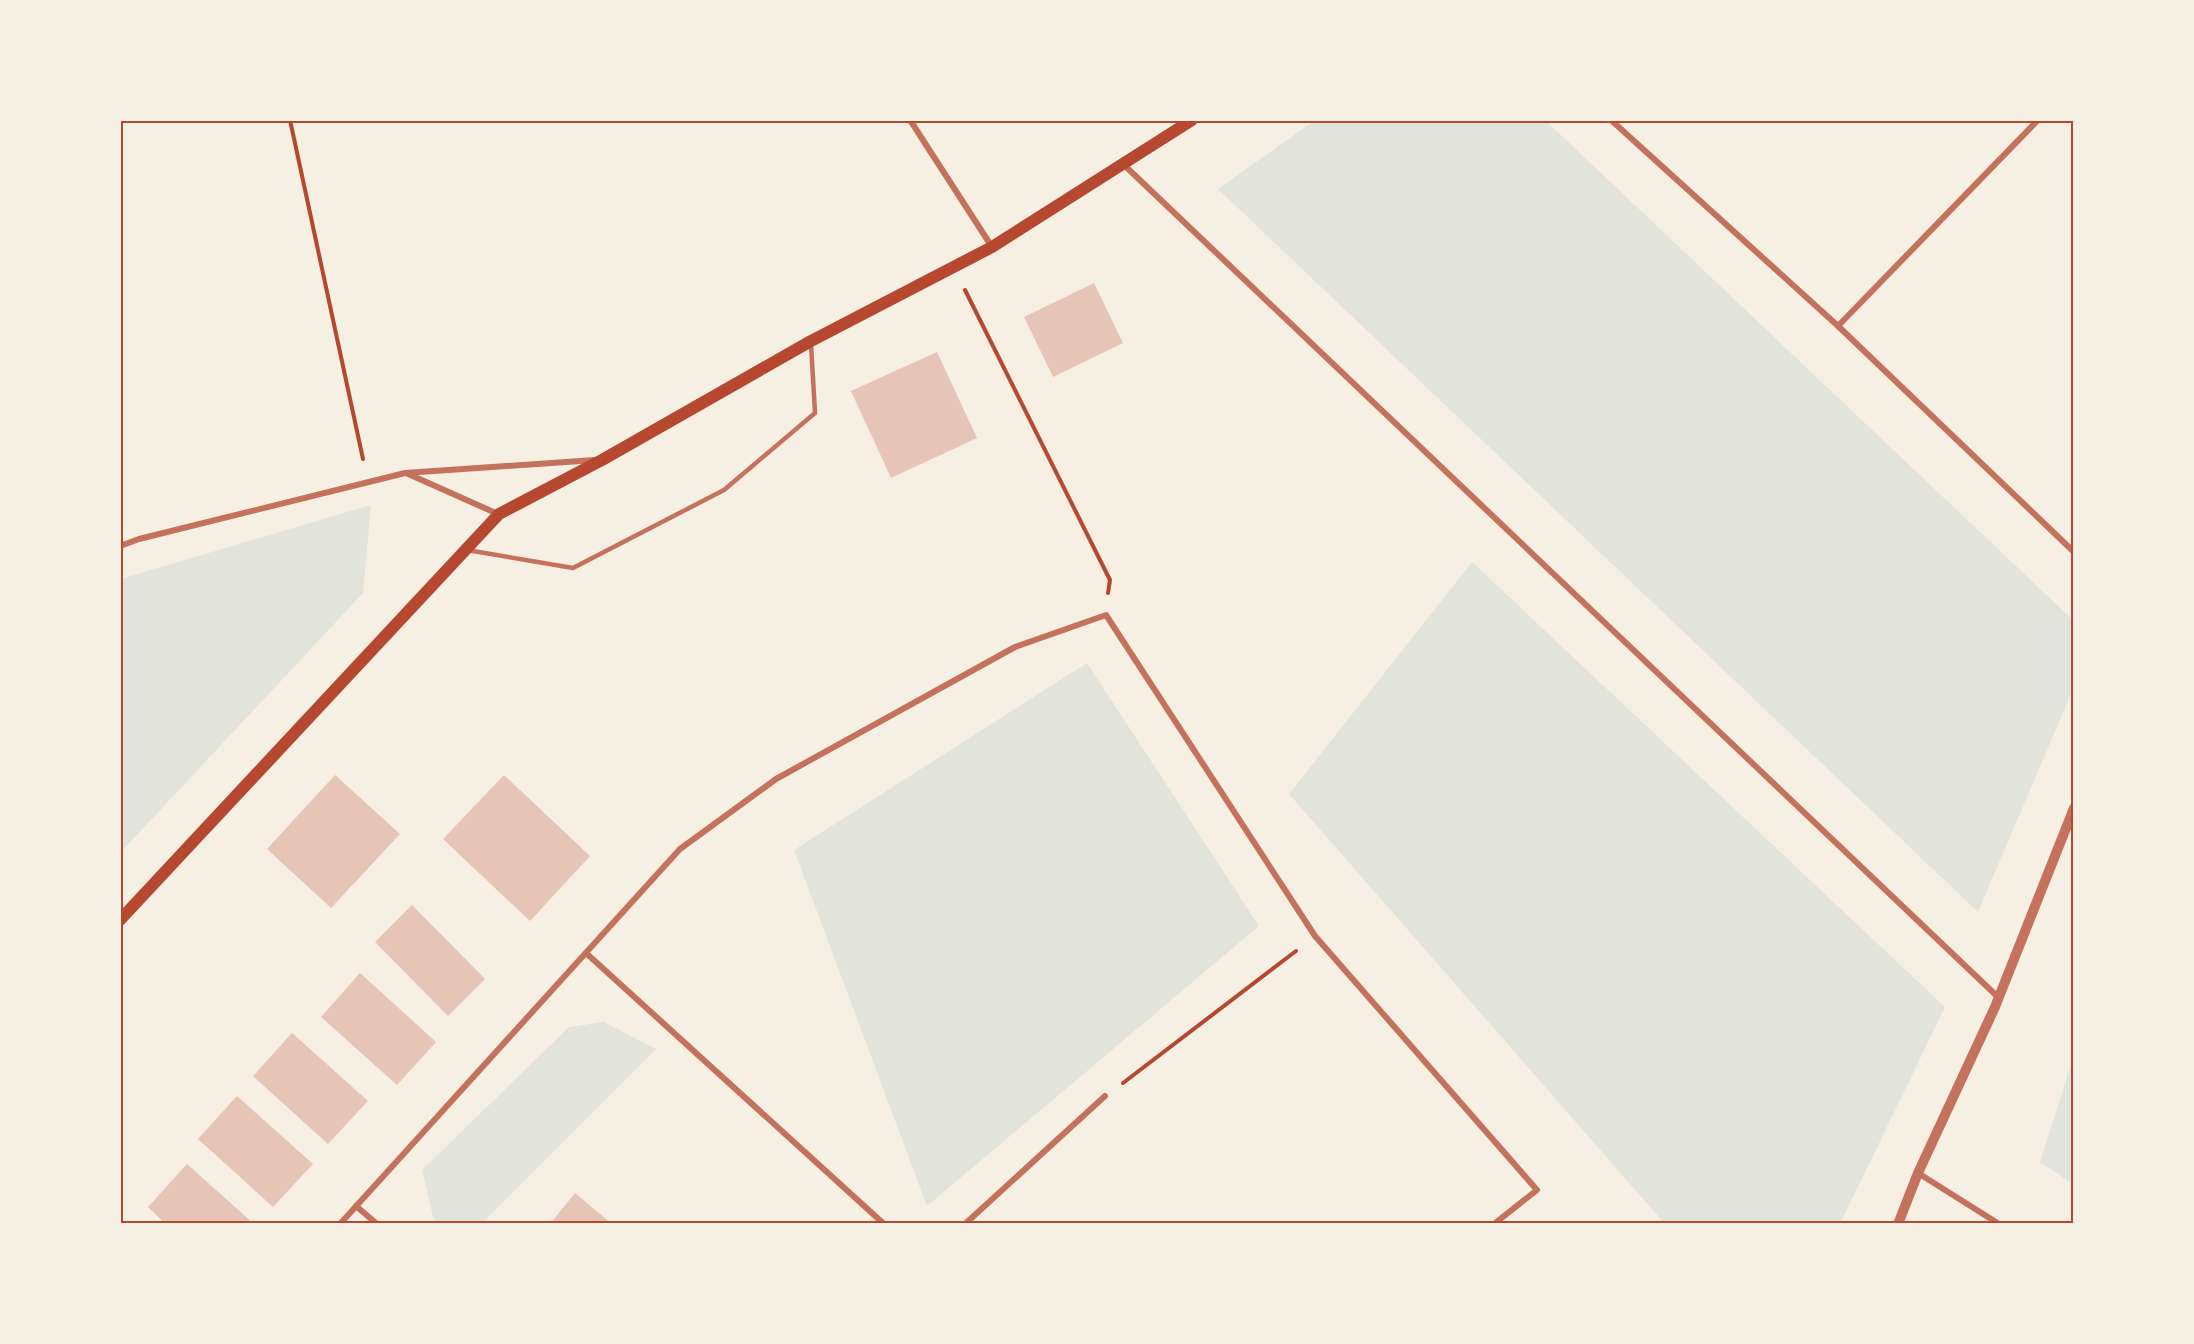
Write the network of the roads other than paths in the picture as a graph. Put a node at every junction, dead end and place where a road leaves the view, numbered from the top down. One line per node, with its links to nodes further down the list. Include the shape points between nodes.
1 (910, 120): 6 (street)
2 (1192, 120): 5 (main road)
3 (1611, 120): 7 (street)
4 (2038, 120): 7 (street)
5 (1123, 164): 6 (main road); 18 (street)
6 (992, 247): 8 (main road)
7 (1838, 326): 14 (street)
8 (811, 341): 9 (main road); 13 (lane, via 815,413 724,490 573,568)
9 (602, 459): 10 (street); 11 (main road)
10 (405, 473): 11 (street); 12 (street)
11 (499, 514): 13 (main road)
12 (120, 546)
13 (466, 550): 16 (main road)
14 (2074, 552)
15 (2074, 808): 18 (street)
16 (120, 920)
17 (586, 953): 21 (street); 24 (street); 26 (street, via 680,849 776,779 1015,647 1106,615 1315,936 1537,1190)
18 (1999, 998): 20 (street)
19 (1105, 1096): 25 (street)
20 (1918, 1173): 27 (street); 28 (street)
21 (356, 1206): 22 (street); 23 (street)
22 (340, 1224)
23 (377, 1224)
24 (884, 1224)
25 (965, 1224)
26 (1494, 1224)
27 (1898, 1224)
28 (1999, 1224)

